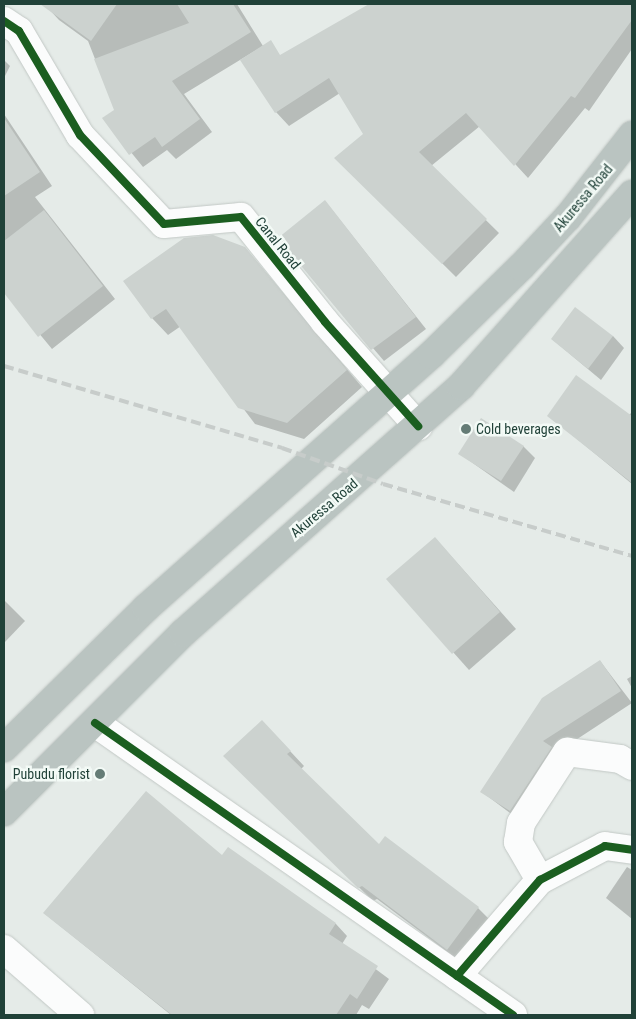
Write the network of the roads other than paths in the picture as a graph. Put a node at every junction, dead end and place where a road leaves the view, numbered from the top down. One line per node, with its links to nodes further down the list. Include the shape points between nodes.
1 (4, 21): 4 (street, Canal Road, via 19,31 80,135 164,224 241,217)
2 (632, 135): 4 (highway, Akuressa Road, via 522,267)
3 (632, 194): 5 (highway, Akuressa Road, via 549,292)
4 (386, 393): 5 (street, Canal Road); 7 (highway, Akuressa Road, via 146,608)
5 (418, 426): 6 (highway, Akuressa Road, via 183,633)
6 (94, 723): 9 (highway, Akuressa Road); 13 (street)
7 (4, 748)
8 (632, 766): 11 (street, via 620,759 567,752 521,823 518,842)
9 (4, 812)
10 (632, 850): 11 (street, via 605,846)
11 (540, 880): 13 (street)
12 (4, 949): 14 (street)
13 (457, 976): 15 (street)
14 (80, 1015)
15 (513, 1015)

